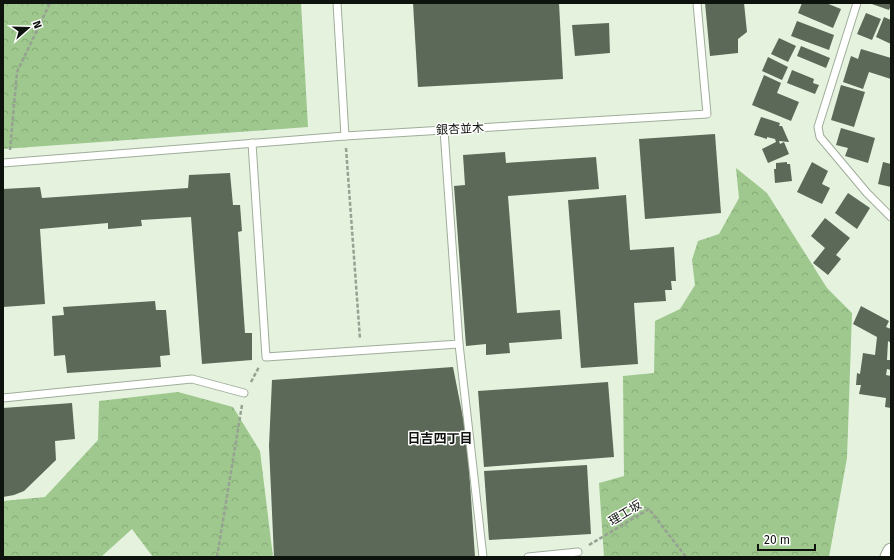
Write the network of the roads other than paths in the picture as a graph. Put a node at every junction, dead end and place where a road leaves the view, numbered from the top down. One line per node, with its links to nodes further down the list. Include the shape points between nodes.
1 (337, 3): 5 (lane)
2 (697, 3): 4 (lane, 銀杏並木, via 707,114)
3 (857, 3): 8 (lane, via 818,127 820,137 867,193)
4 (444, 130): 5 (lane, 銀杏並木); 9 (lane)
5 (345, 136): 6 (lane, 銀杏並木)
6 (252, 143): 7 (lane, 銀杏並木); 9 (lane, via 266,357)
7 (6, 162)
8 (891, 217)
9 (459, 344): 14 (lane)
10 (244, 393): 11 (lane, via 192,379)
11 (3, 398)
12 (891, 551): 16 (street)
13 (578, 552): 15 (lane)
14 (483, 557)
15 (528, 557)
16 (888, 557)

